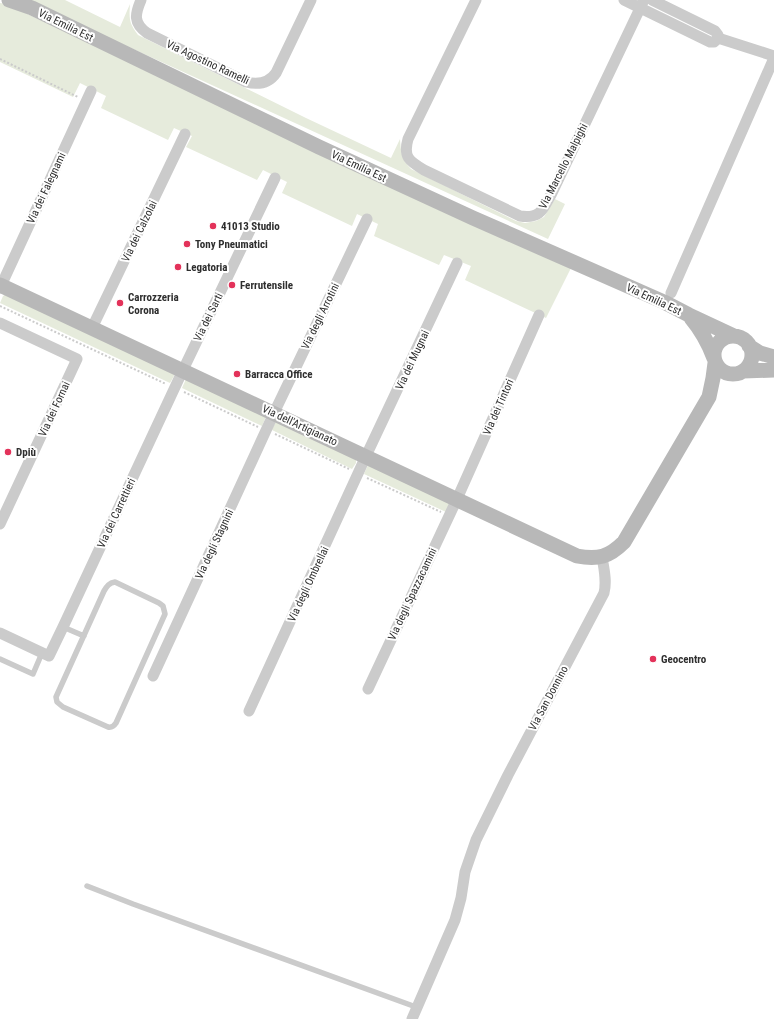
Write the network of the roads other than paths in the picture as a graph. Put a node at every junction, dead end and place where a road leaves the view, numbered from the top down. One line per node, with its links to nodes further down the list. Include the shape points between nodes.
1 (9, 0): 7 (main road, Via Emilia Est)
2 (140, 0): 3 (street, Via Agostino Ramelli, via 136,20 141,29 252,84 263,83 276,73)
3 (311, 0)
4 (476, 0): 8 (street, Via Marcello Malpighi, via 408,139 407,157 424,170 526,217 537,215 552,193)
5 (624, 0): 8 (street)
6 (652, 0): 9 (street, via 715,31)
7 (27, 4): 19 (main road, Via Emilia Est, via 319,147)
8 (642, 4): 9 (street, via 710,42)
9 (718, 38): 10 (street)
10 (774, 57): 17 (street, Via Emilia Est)
11 (89, 96): 16 (street, Via dei Falegnami)
12 (185, 134): 21 (street, Via dei Calzolai)
13 (275, 178): 26 (street, Via dei Sarti)
14 (367, 219): 30 (street, Via degli Arrotini)
15 (457, 263): 31 (street, Via dei Mugnai)
16 (0, 286): 21 (main road, Via dell'Artigianato)
17 (671, 293)
18 (539, 315): 32 (street, Via dei Tintori)
19 (689, 315): 22 (main road, Via Emilia Est); 25 (main road, Via Emilia Est, via 708,342)
20 (0, 323): 33 (street, Via dei Fornai, via 77,359)
21 (92, 328): 26 (main road, Via dell'Artigianato)
22 (734, 336): 23 (main road, Via Emilia Est, via 743,339); 25 (main road, via 719,342 714,352)
23 (749, 346): 24 (main road, Via Emilia Est); 28 (main road, via 752,358 749,365)
24 (774, 357)
25 (714, 360): 28 (main road, via 726,374); 29 (main road)
26 (183, 370): 30 (main road, Via dell'Artigianato); 35 (street, Via dei Carrettieri)
27 (774, 370): 28 (main road)
28 (740, 373): 29 (main road, via 722,383)
29 (709, 397): 34 (main road, via 624,542 616,550)
30 (274, 413): 31 (main road, Via dell'Artigianato); 40 (street, Via degli Stagnini)
31 (366, 456): 32 (main road, Via dell'Artigianato); 42 (street, Via degli Ombrellai)
32 (457, 499): 34 (main road, Via dell'Artigianato, via 577,556); 41 (street, Via degli Spazzacamini)
33 (0, 524)
34 (602, 557): 44 (street, Via San Donnino, via 606,586 604,593 476,840 465,872 458,910)
35 (63, 627): 37 (lane); 38 (street, Via dei Carrettieri)
36 (0, 633): 38 (street)
37 (84, 636): 37 (lane, via 56,697 57,702 111,728 119,718 165,614 163,606 115,582 110,583)
38 (46, 654): 39 (lane, via 33,674)
39 (0, 659)
40 (153, 676)
41 (368, 689)
42 (249, 711)
43 (87, 886): 44 (lane)
44 (416, 1007): 45 (street, Via San Donnino)
45 (412, 1019)

